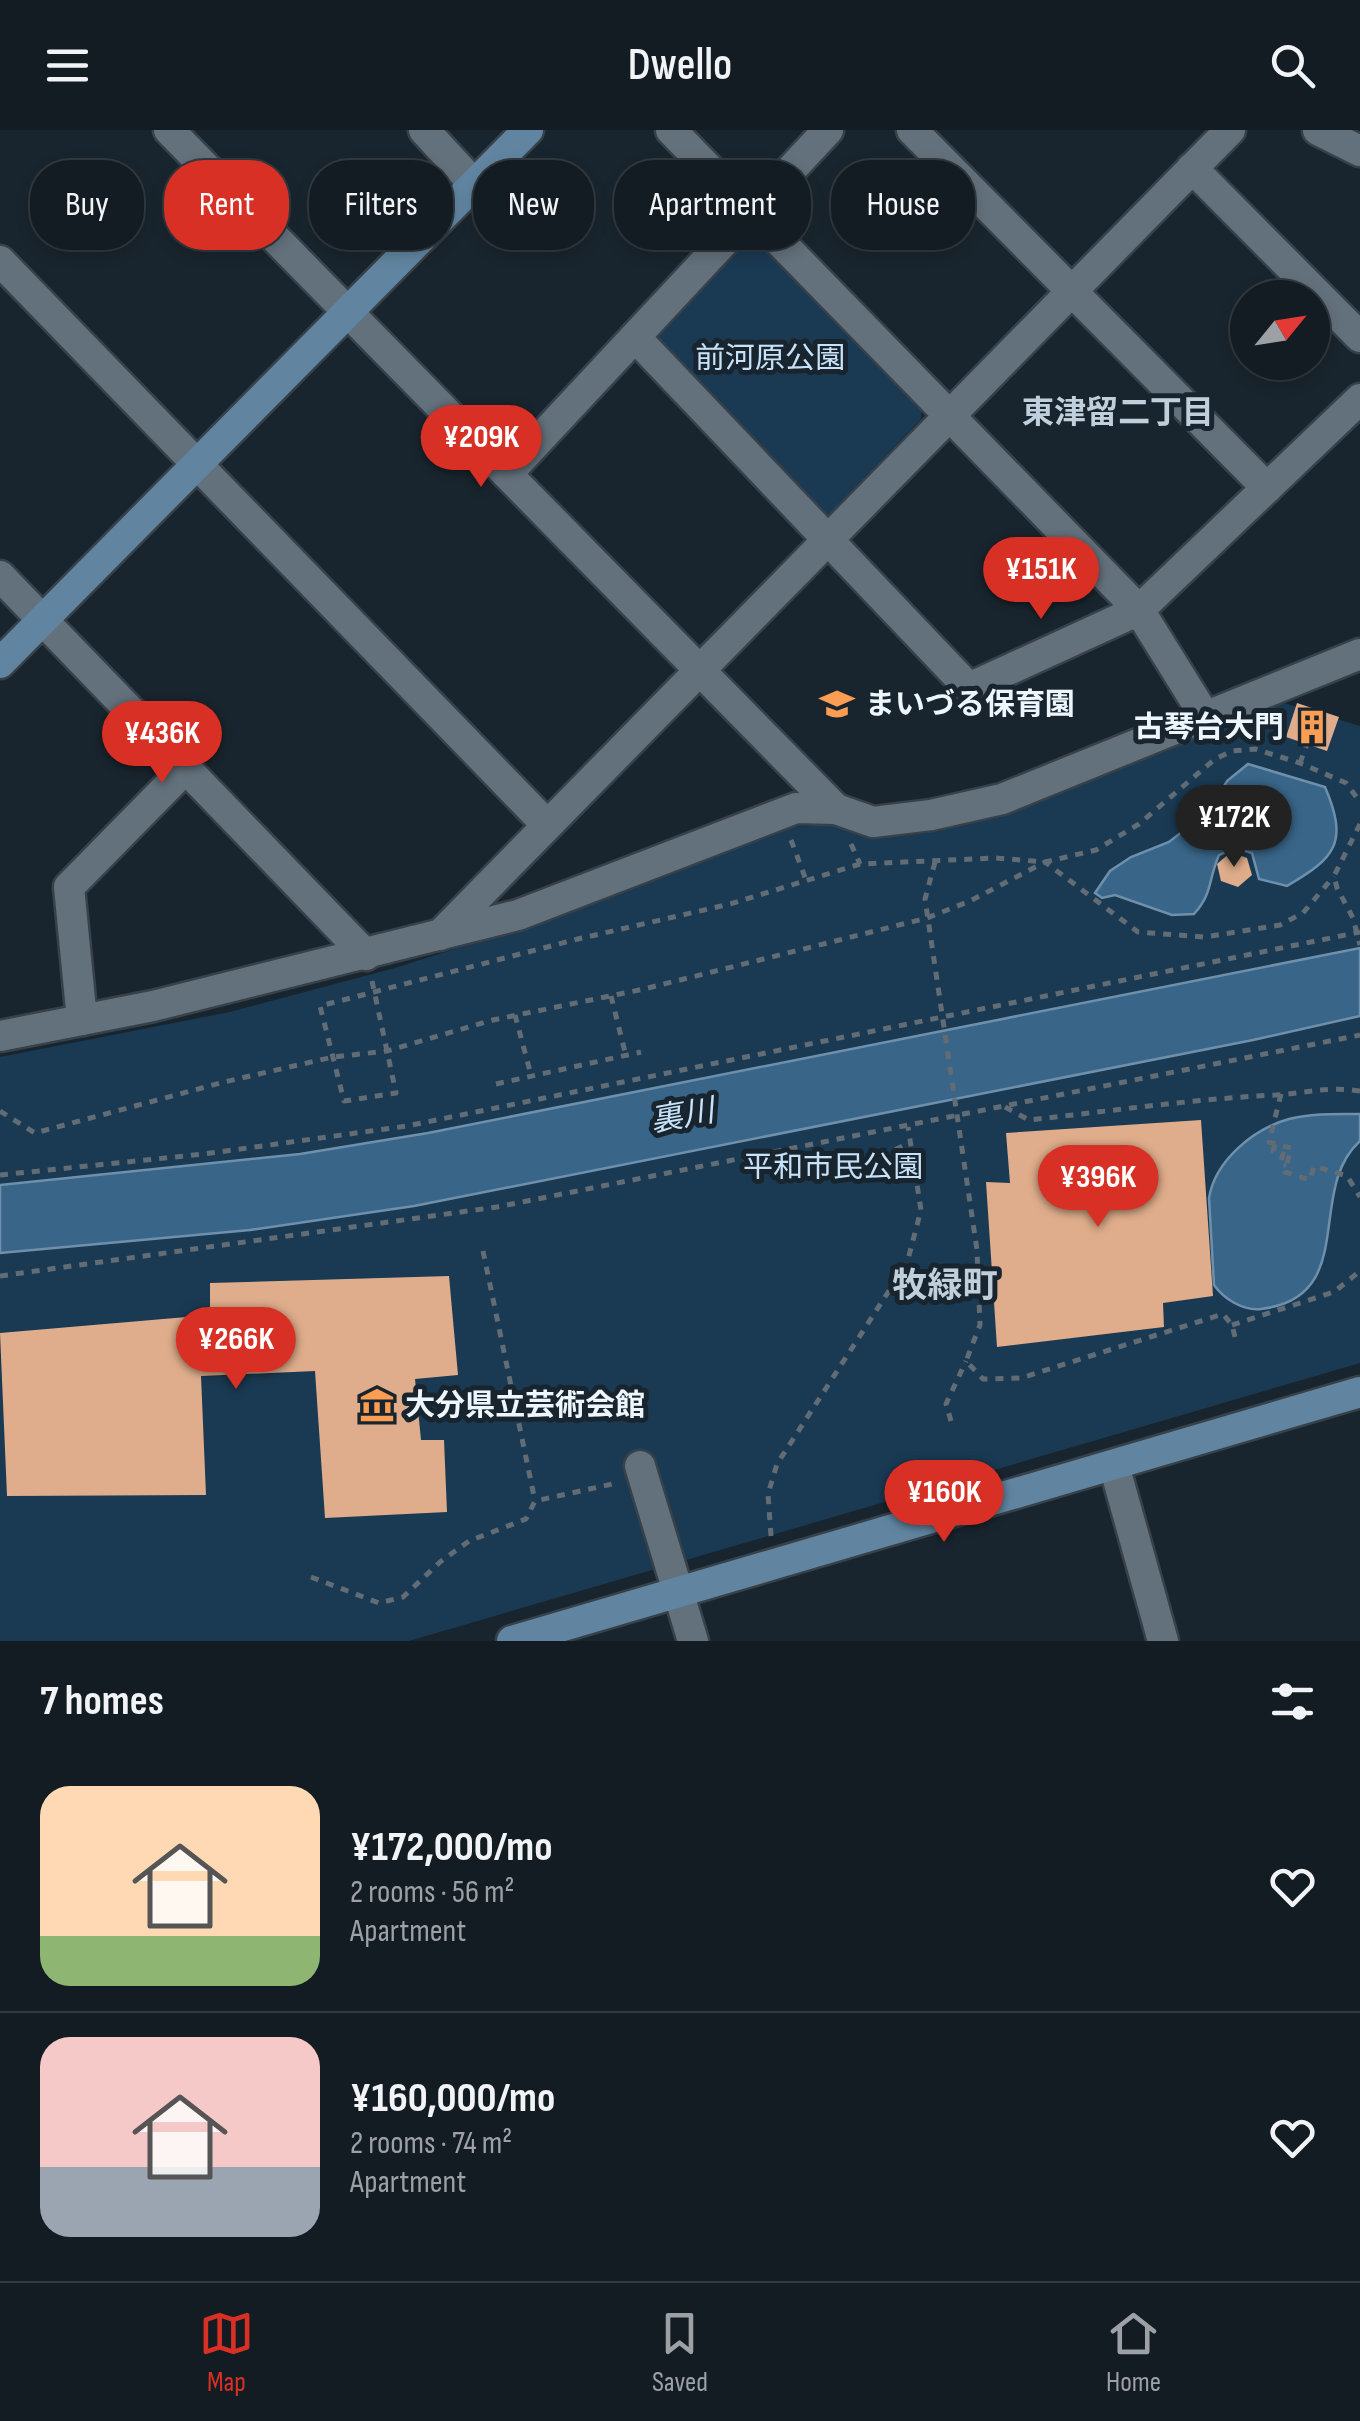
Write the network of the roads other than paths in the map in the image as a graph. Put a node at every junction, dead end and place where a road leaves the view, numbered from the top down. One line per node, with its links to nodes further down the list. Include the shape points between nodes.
1 (168, 130): 20 (street)
2 (424, 130): 14 (street)
3 (528, 130): 10 (street)
4 (671, 130): 11 (street)
5 (828, 130): 12 (street)
6 (912, 130): 19 (street)
7 (1230, 130): 13 (street)
8 (1318, 130): 9 (street)
9 (1360, 151)
10 (498, 160)
11 (700, 160)
12 (800, 160)
13 (1192, 168): 19 (street); 21 (street)
14 (473, 183)
15 (473, 185): 20 (street)
16 (716, 250): 22 (street)
17 (788, 250): 24 (street)
18 (0, 261): 25 (street)
19 (1072, 291): 24 (street); 27 (street)
20 (348, 312): 25 (street); 26 (street)
21 (1360, 336)
22 (634, 338): 26 (street); 28 (street)
23 (1360, 399): 27 (street)
24 (949, 415): 28 (street); 30 (street)
25 (197, 464): 31 (street); 38 (street)
26 (507, 474): 34 (street)
27 (1267, 488): 30 (street)
28 (827, 540): 30 (street, via 969,688); 34 (street)
29 (0, 576): 31 (street)
30 (1139, 610): 35 (street)
31 (42, 620): 32 (street); 36 (street)
32 (0, 664)
33 (1354, 665): 35 (street)
34 (699, 670): 37 (street); 38 (street)
35 (1206, 718): 37 (street, via 1002,800 873,822)
36 (186, 768): 40 (street); 41 (street, via 69,886)
37 (836, 809): 39 (street, via 796,808 518,915)
38 (547, 826): 39 (street)
39 (438, 937): 40 (street)
40 (366, 955): 41 (street)
41 (82, 1020): 42 (street)
42 (0, 1036)
43 (1360, 1392): 44 (street)
44 (1114, 1466): 46 (street); 49 (street)
45 (635, 1473): 46 (street)
46 (678, 1590): 47 (street); 48 (street)
47 (512, 1641)
48 (693, 1641)
49 (1163, 1641)

